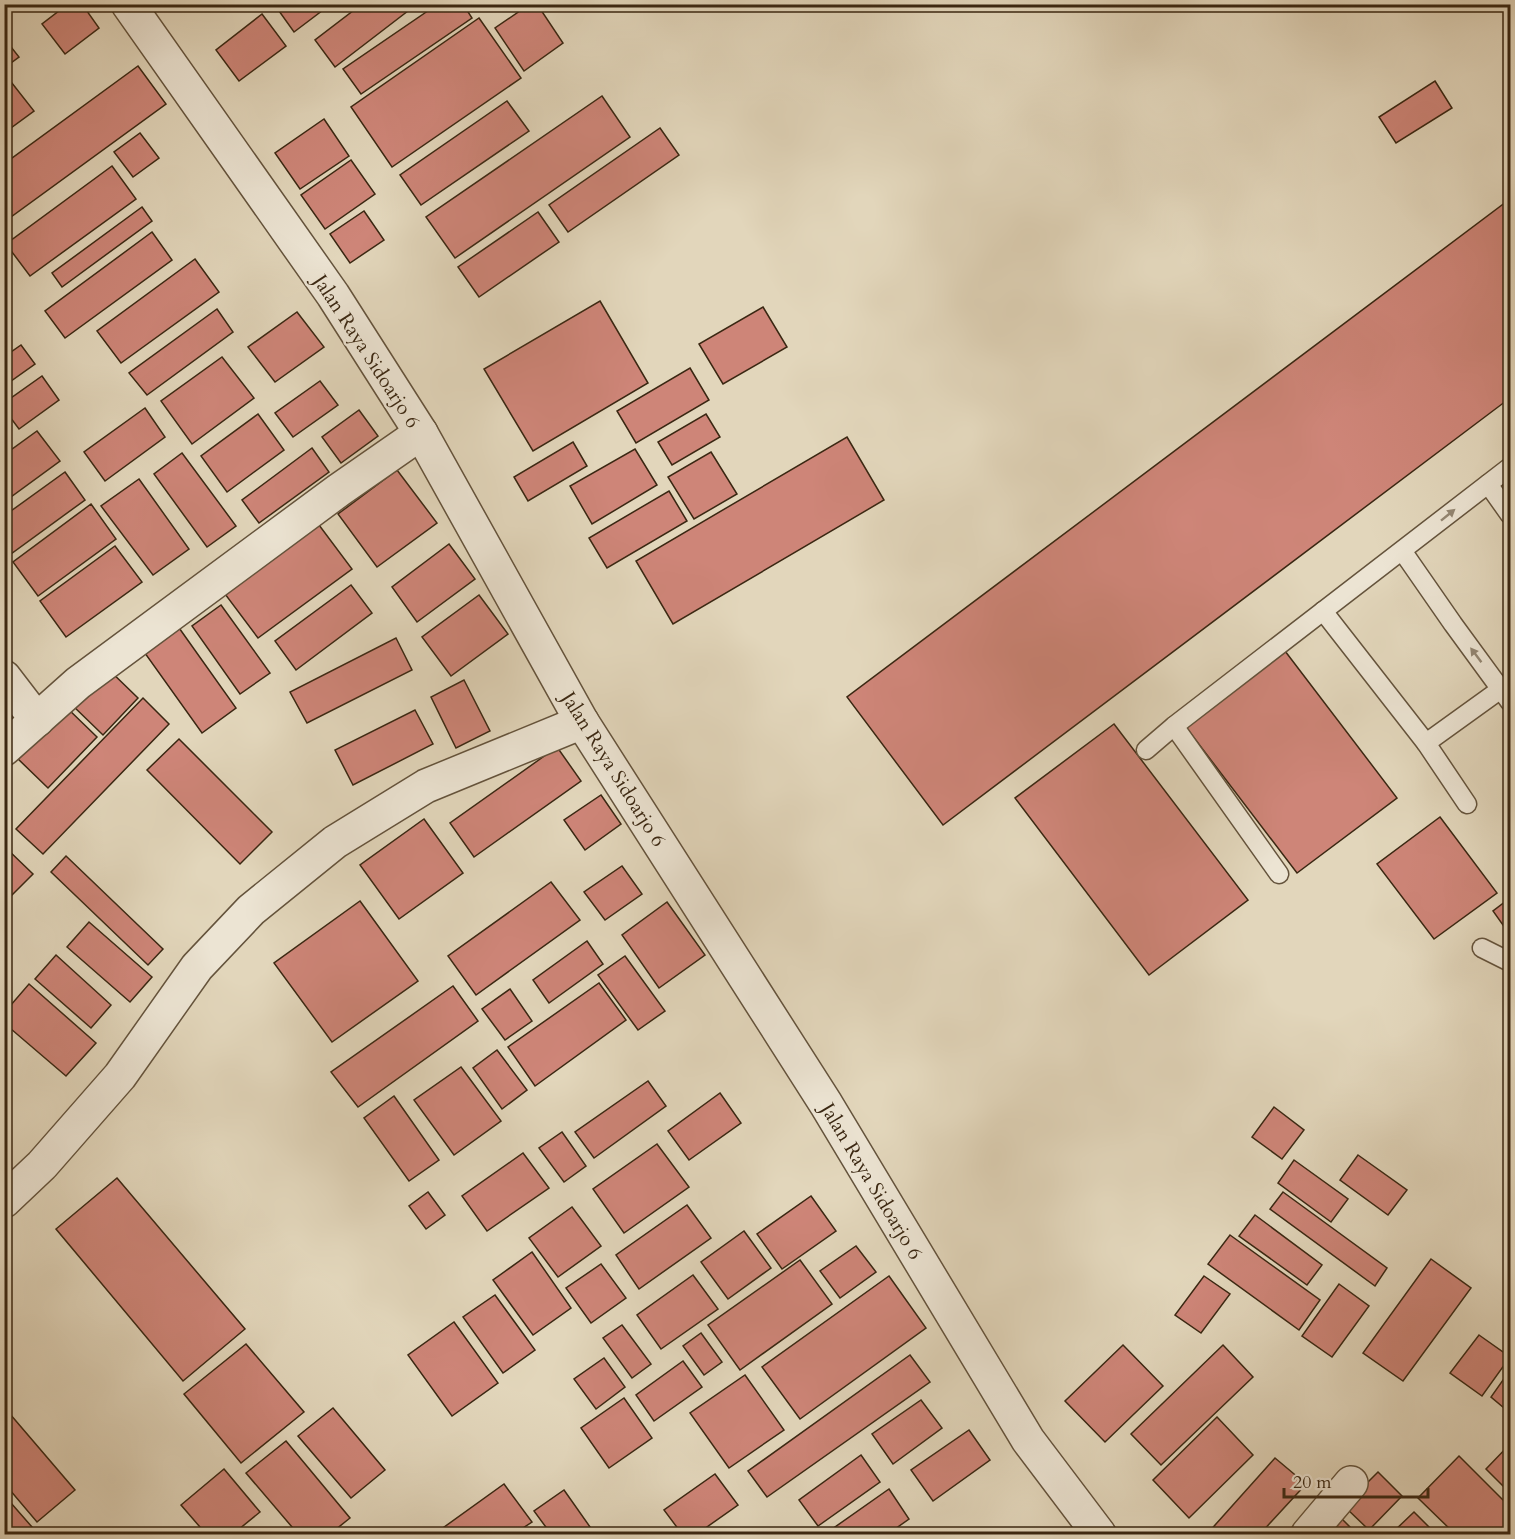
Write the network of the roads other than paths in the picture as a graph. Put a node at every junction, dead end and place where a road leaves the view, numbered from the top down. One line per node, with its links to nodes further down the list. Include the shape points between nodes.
1 (128, 4): 2 (street, Jalan Raya Sidoarjo 6, via 333,295)
2 (421, 433): 10 (street, via 78,683); 11 (street, Jalan Raya Sidoarjo 6)
3 (1510, 467): 4 (lane)
4 (1488, 484): 5 (lane); 6 (lane, one-way to 4)
5 (1510, 515)
6 (1403, 552): 7 (lane); 9 (lane, one-way to 6)
7 (1323, 611): 12 (lane); 13 (lane)
8 (4, 677): 10 (street)
9 (1506, 696): 13 (lane)
10 (37, 720): 14 (street)
11 (582, 722): 20 (street, via 426,786 335,842 251,910 197,967 120,1076 42,1165); 22 (street, Jalan Raya Sidoarjo 6, via 826,1104 1028,1440)
12 (1174, 726): 15 (lane); 17 (lane)
13 (1425, 743): 16 (lane)
14 (4, 749)
15 (1146, 750)
16 (1467, 804)
17 (1279, 874)
18 (1482, 948): 19 (lane)
19 (1510, 962)
20 (4, 1201)
21 (1351, 1483): 23 (street)
22 (1099, 1534)
23 (1308, 1534)

